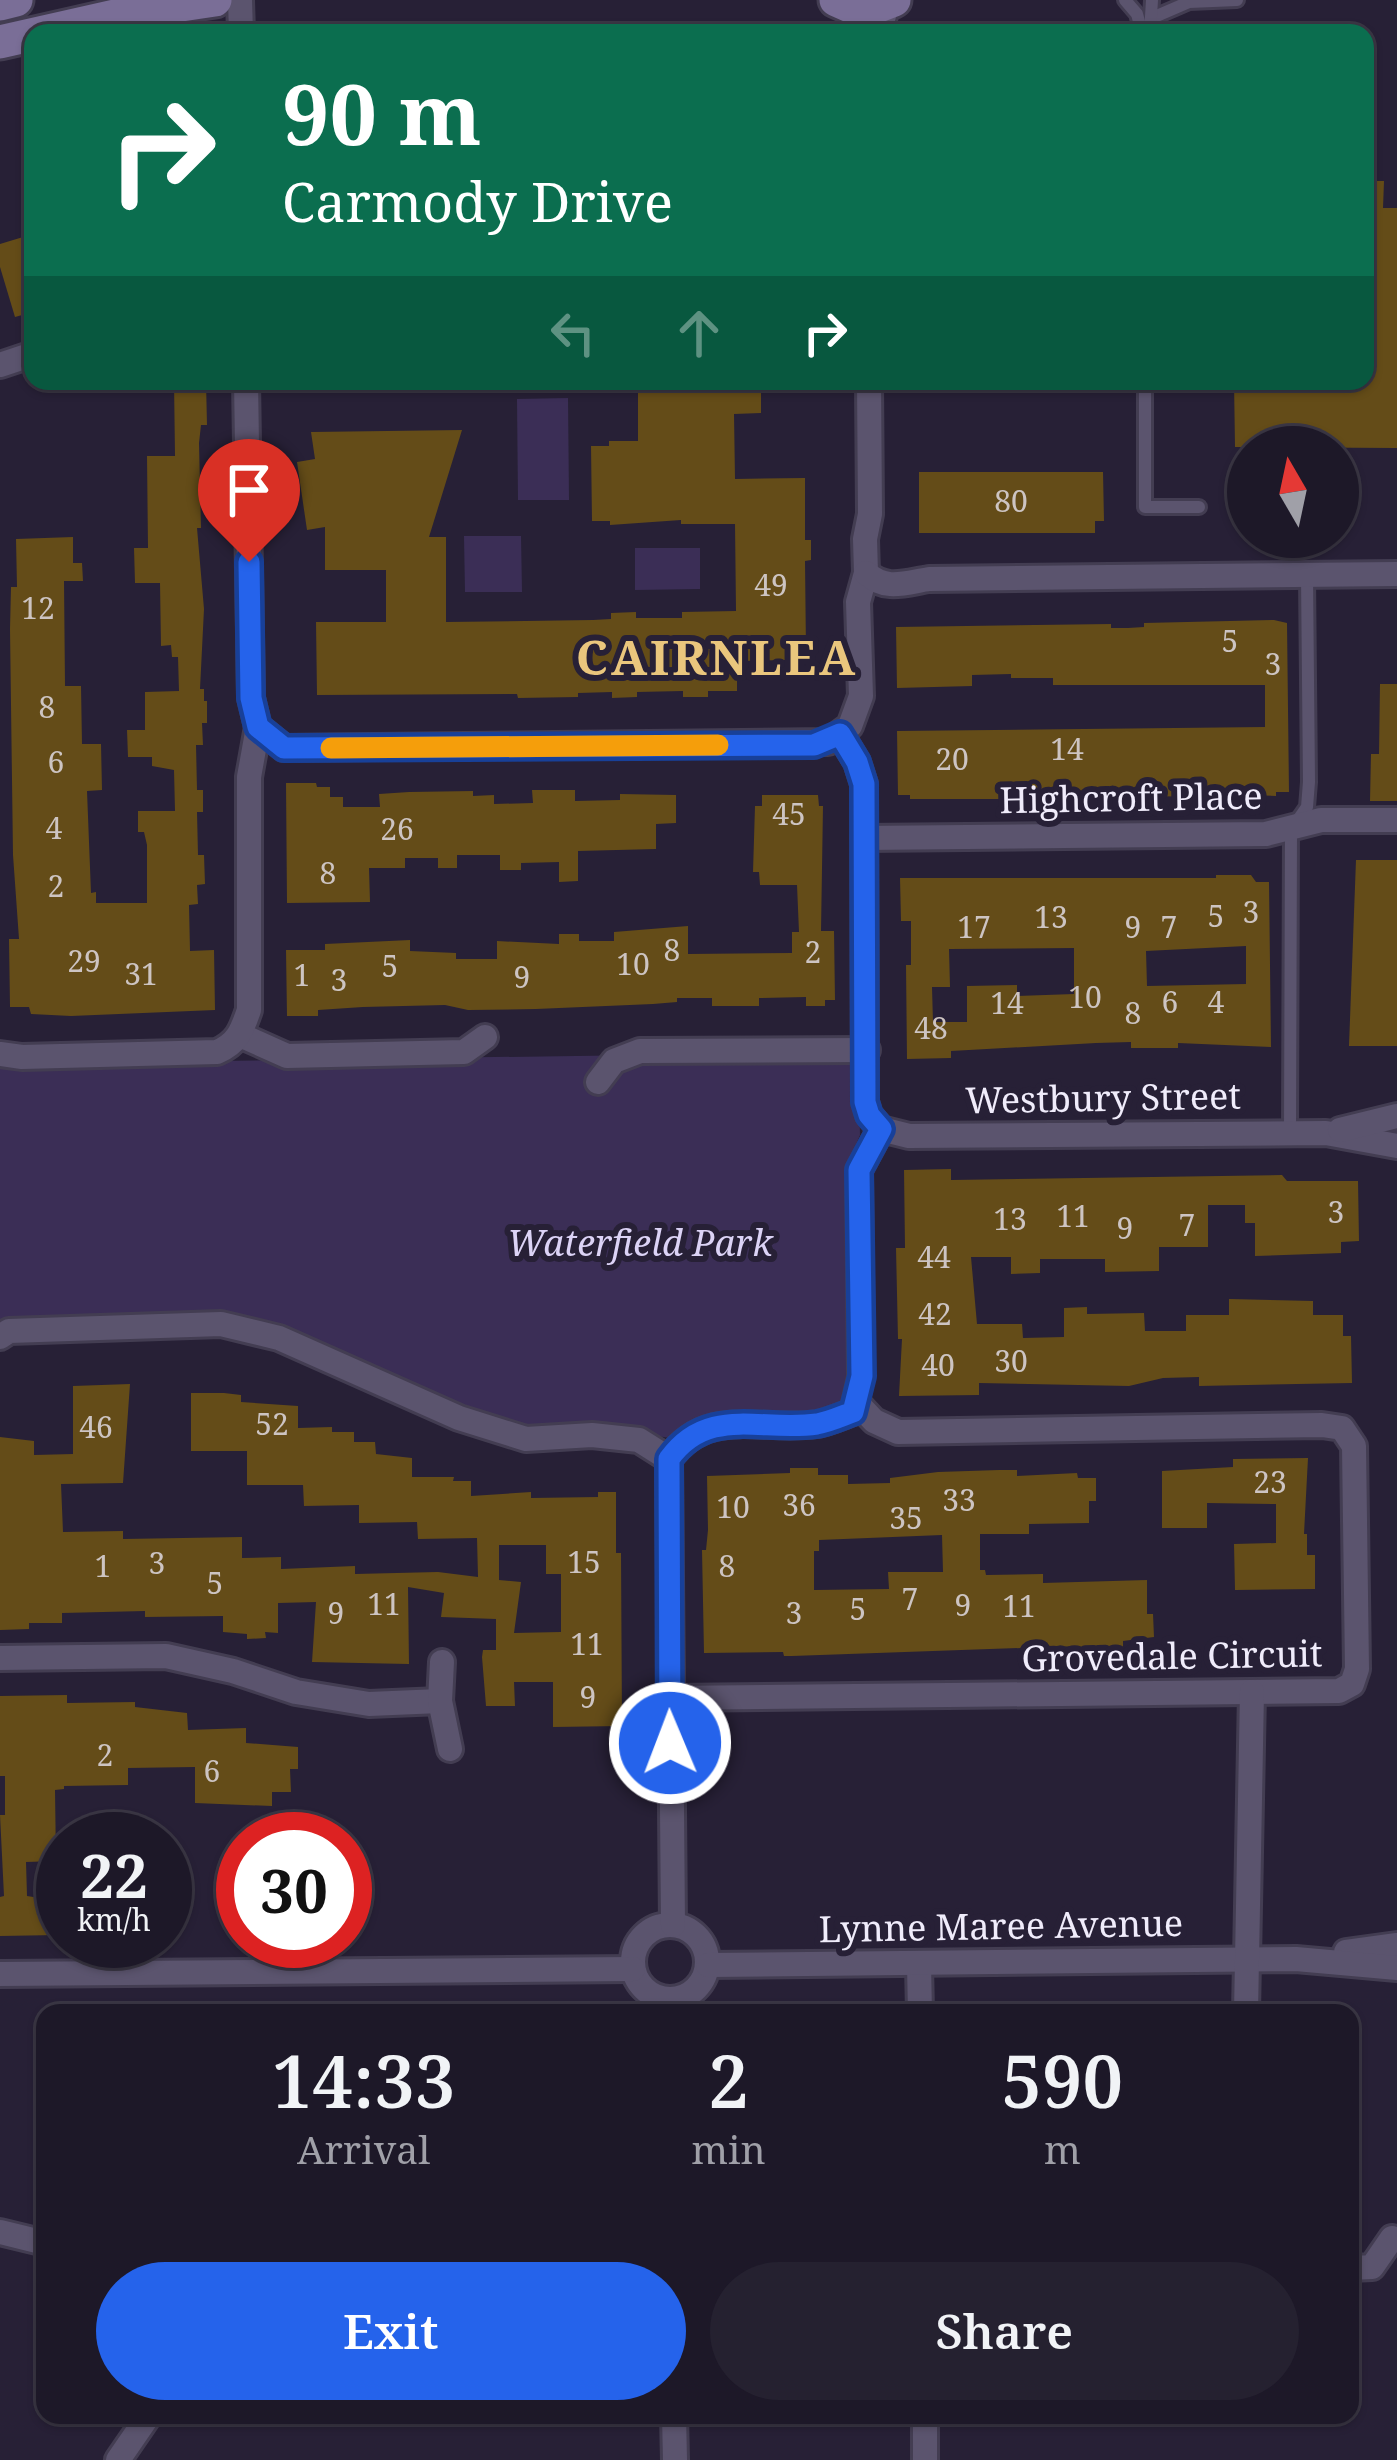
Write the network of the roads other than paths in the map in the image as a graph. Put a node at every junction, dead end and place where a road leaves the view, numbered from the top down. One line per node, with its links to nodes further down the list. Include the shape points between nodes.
1 (16, 0): 5 (main road)
2 (215, 0): 8 (main road)
3 (1125, 0): 9 (lane)
4 (1237, 0): 10 (lane, via 1176,4)
5 (0, 4)
6 (842, 12): 7 (main road)
7 (886, 13)
8 (82, 24)
9 (1145, 24)
10 (1153, 24)
11 (246, 390): 18 (street)
12 (869, 390): 16 (street)
13 (1145, 390): 14 (lane, via 1145,507)
14 (1199, 507)
15 (1397, 574): 17 (street)
16 (876, 576): 17 (street); 19 (street, via 861,632 861,696)
17 (1307, 576): 21 (lane, via 1309,782 1307,807)
18 (258, 727): 19 (street, via 284,748 814,745); 23 (street, via 249,777 249,1010)
19 (840, 734): 22 (street, via 864,784)
20 (1397, 820): 21 (street, Highcroft Place, via 1321,820)
21 (1292, 830): 22 (street, Highcroft Place); 30 (lane)
22 (864, 838): 25 (street)
23 (240, 1035): 24 (street, via 287,1056 464,1052); 26 (street, via 217,1052)
24 (485, 1037)
25 (867, 1049): 27 (street, via 640,1051 614,1061); 29 (street, via 865,1102)
26 (0, 1054)
27 (598, 1082)
28 (1397, 1116): 31 (street, Westbury Street)
29 (881, 1129): 30 (street, Westbury Street, via 909,1136); 34 (street, via 859,1170)
30 (1290, 1132): 31 (street, Westbury Street)
31 (1326, 1133): 32 (street, Westbury Street)
32 (1397, 1146)
33 (0, 1337): 35 (street, via 221,1324 279,1338 526,1439 639,1440)
34 (858, 1404): 35 (street, via 818,1424 716,1425 684,1438); 38 (street, Grovedale Circuit, via 898,1432 1342,1429 1354,1446 1358,1669 1340,1691)
35 (669, 1459): 39 (street)
36 (0, 1658): 40 (street, via 166,1656 369,1704)
37 (442, 1662): 40 (street)
38 (1252, 1692): 39 (street, Grovedale Circuit); 44 (street)
39 (670, 1698): 42 (street)
40 (440, 1701): 41 (street)
41 (450, 1749)
42 (673, 1925): 47 (street, via 696,1935); 49 (street, via 646,1934)
43 (1397, 1946): 45 (street, Lynne Maree Avenue)
44 (1246, 1959): 45 (street, Lynne Maree Avenue); 46 (street, Lynne Maree Avenue); 54 (street)
45 (1296, 1959): 48 (street, Lynne Maree Avenue)
46 (919, 1964): 47 (street, Lynne Maree Avenue); 53 (street)
47 (708, 1965): 52 (street, via 693,1992)
48 (1397, 1968)
49 (633, 1969): 50 (street); 51 (street)
50 (0, 1974)
51 (667, 2004)
52 (673, 2004)
53 (920, 2004)
54 (1246, 2004)
55 (0, 2232): 57 (street)
56 (1392, 2238): 58 (street, via 1372,2267)
57 (36, 2241)
58 (1359, 2268)
59 (142, 2424): 62 (street)
60 (674, 2424): 63 (street)
61 (925, 2424): 64 (street)
62 (118, 2460)
63 (675, 2460)
64 (926, 2460)

